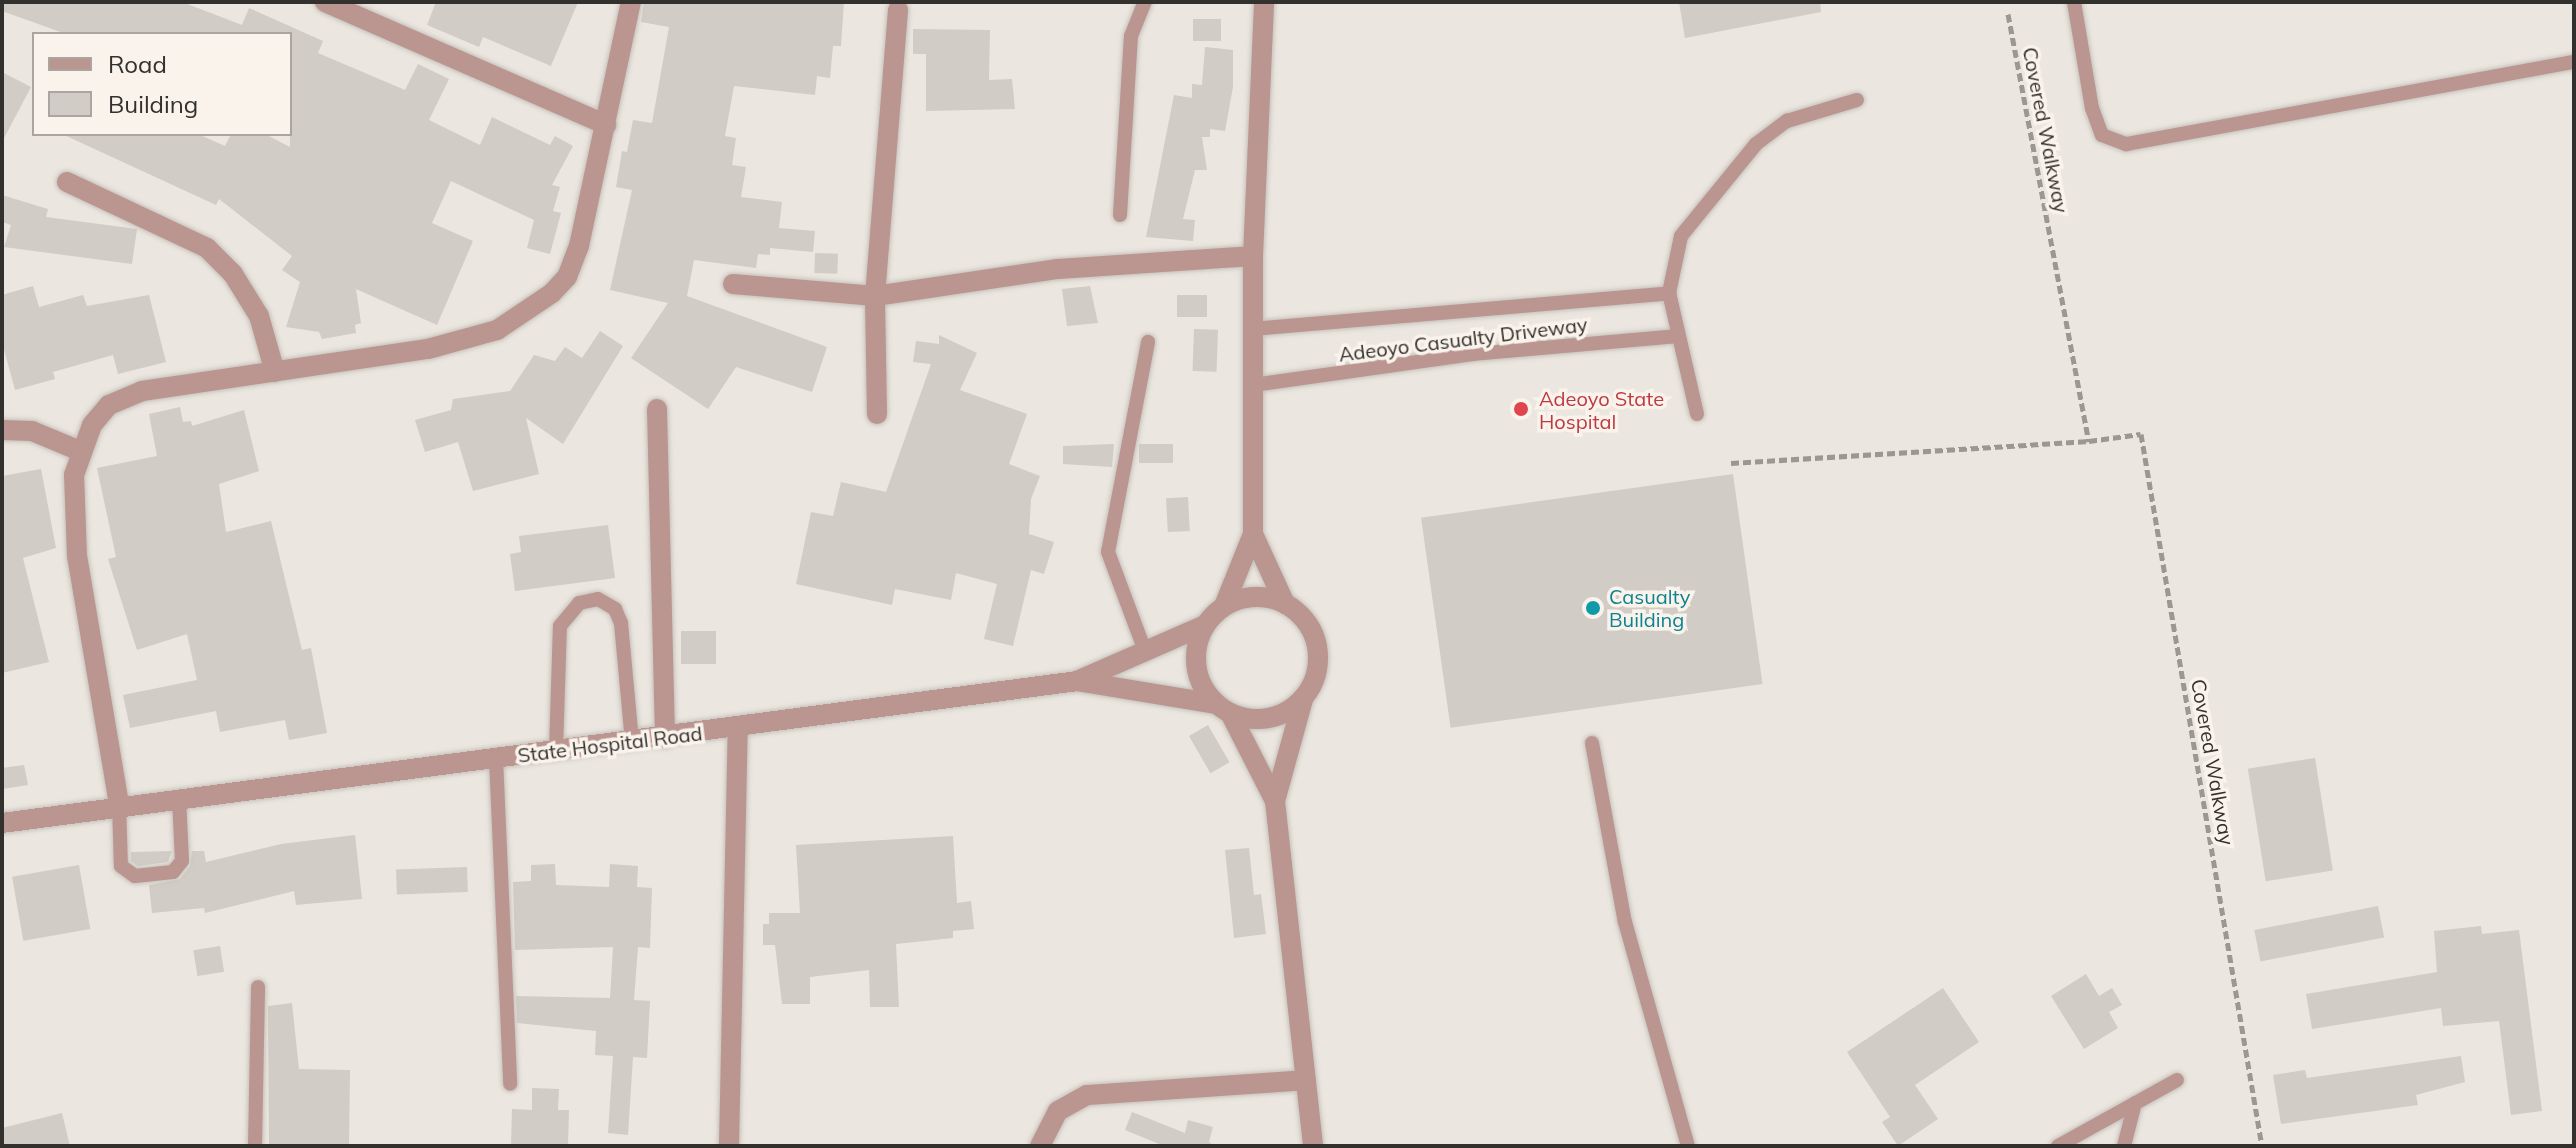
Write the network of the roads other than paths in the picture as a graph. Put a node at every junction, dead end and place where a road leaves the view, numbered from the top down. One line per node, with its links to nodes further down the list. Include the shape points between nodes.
1 (325, 2): 9 (street)
2 (631, 2): 9 (street)
3 (1145, 2): 11 (lane, via 1131,36)
4 (1264, 2): 12 (street)
5 (2074, 2): 7 (lane, via 2092,108 2102,135 2126,144)
6 (898, 10): 15 (street)
7 (2574, 62)
8 (1857, 100): 14 (lane, via 1787,121 1756,144 1681,236)
9 (606, 125): 19 (street, via 567,277 527,312 497,330 428,349)
10 (67, 182): 19 (street, via 207,248 233,274 259,316)
11 (1120, 215)
12 (1253, 256): 15 (street, via 1058,269); 16 (street)
13 (733, 284): 15 (street)
14 (1669, 293): 16 (lane, Adeoyo Casualty Driveway); 17 (lane)
15 (875, 296): 22 (street)
16 (1253, 329): 20 (street)
17 (1677, 336): 20 (lane, Adeoyo Casualty Driveway, via 1473,354); 23 (lane)
18 (1148, 342): 30 (lane, via 1108,552)
19 (275, 372): 25 (street, via 142,391 109,405)
20 (1253, 385): 26 (street)
21 (657, 409): 35 (street)
22 (877, 414)
23 (1697, 414)
24 (2, 430): 25 (street, via 32,431)
25 (80, 451): 42 (street, via 73,502 77,556)
26 (1253, 534): 27 (street); 28 (street)
27 (1285, 604): 28 (street, via 1254,597); 32 (street, via 1308,625 1318,655 1312,686)
28 (1224, 606): 29 (street)
29 (1205, 625): 30 (street); 33 (street, via 1195,658 1201,683)
30 (1145, 651): 31 (street)
31 (1077, 681): 33 (street, State Hospital Road); 34 (street, State Hospital Road)
32 (1303, 699): 33 (street, via 1261,720); 41 (street)
33 (1223, 709): 41 (street)
34 (738, 729): 35 (street, State Hospital Road); 50 (street)
35 (665, 738): 36 (street, State Hospital Road)
36 (632, 742): 38 (street, State Hospital Road); 38 (lane, via 621,623 615,609 598,599 579,603 560,626)
37 (1592, 743): 53 (lane, via 1625,922)
38 (556, 751): 39 (street, State Hospital Road)
39 (496, 758): 40 (street, State Hospital Road); 47 (lane)
40 (179, 797): 42 (street, State Hospital Road); 42 (lane, via 182,861 173,872 135,876 121,866)
41 (1275, 801): 45 (street)
42 (119, 804): 43 (street, State Hospital Road)
43 (2, 823)
44 (258, 987): 49 (lane)
45 (1305, 1080): 51 (street, via 1087,1095 1058,1111); 52 (street)
46 (2177, 1080): 48 (lane)
47 (510, 1084)
48 (2135, 1103): 54 (lane); 55 (lane)
49 (255, 1146)
50 (729, 1146)
51 (1040, 1146)
52 (1313, 1146)
53 (1688, 1146)
54 (2058, 1146)
55 (2124, 1146)

